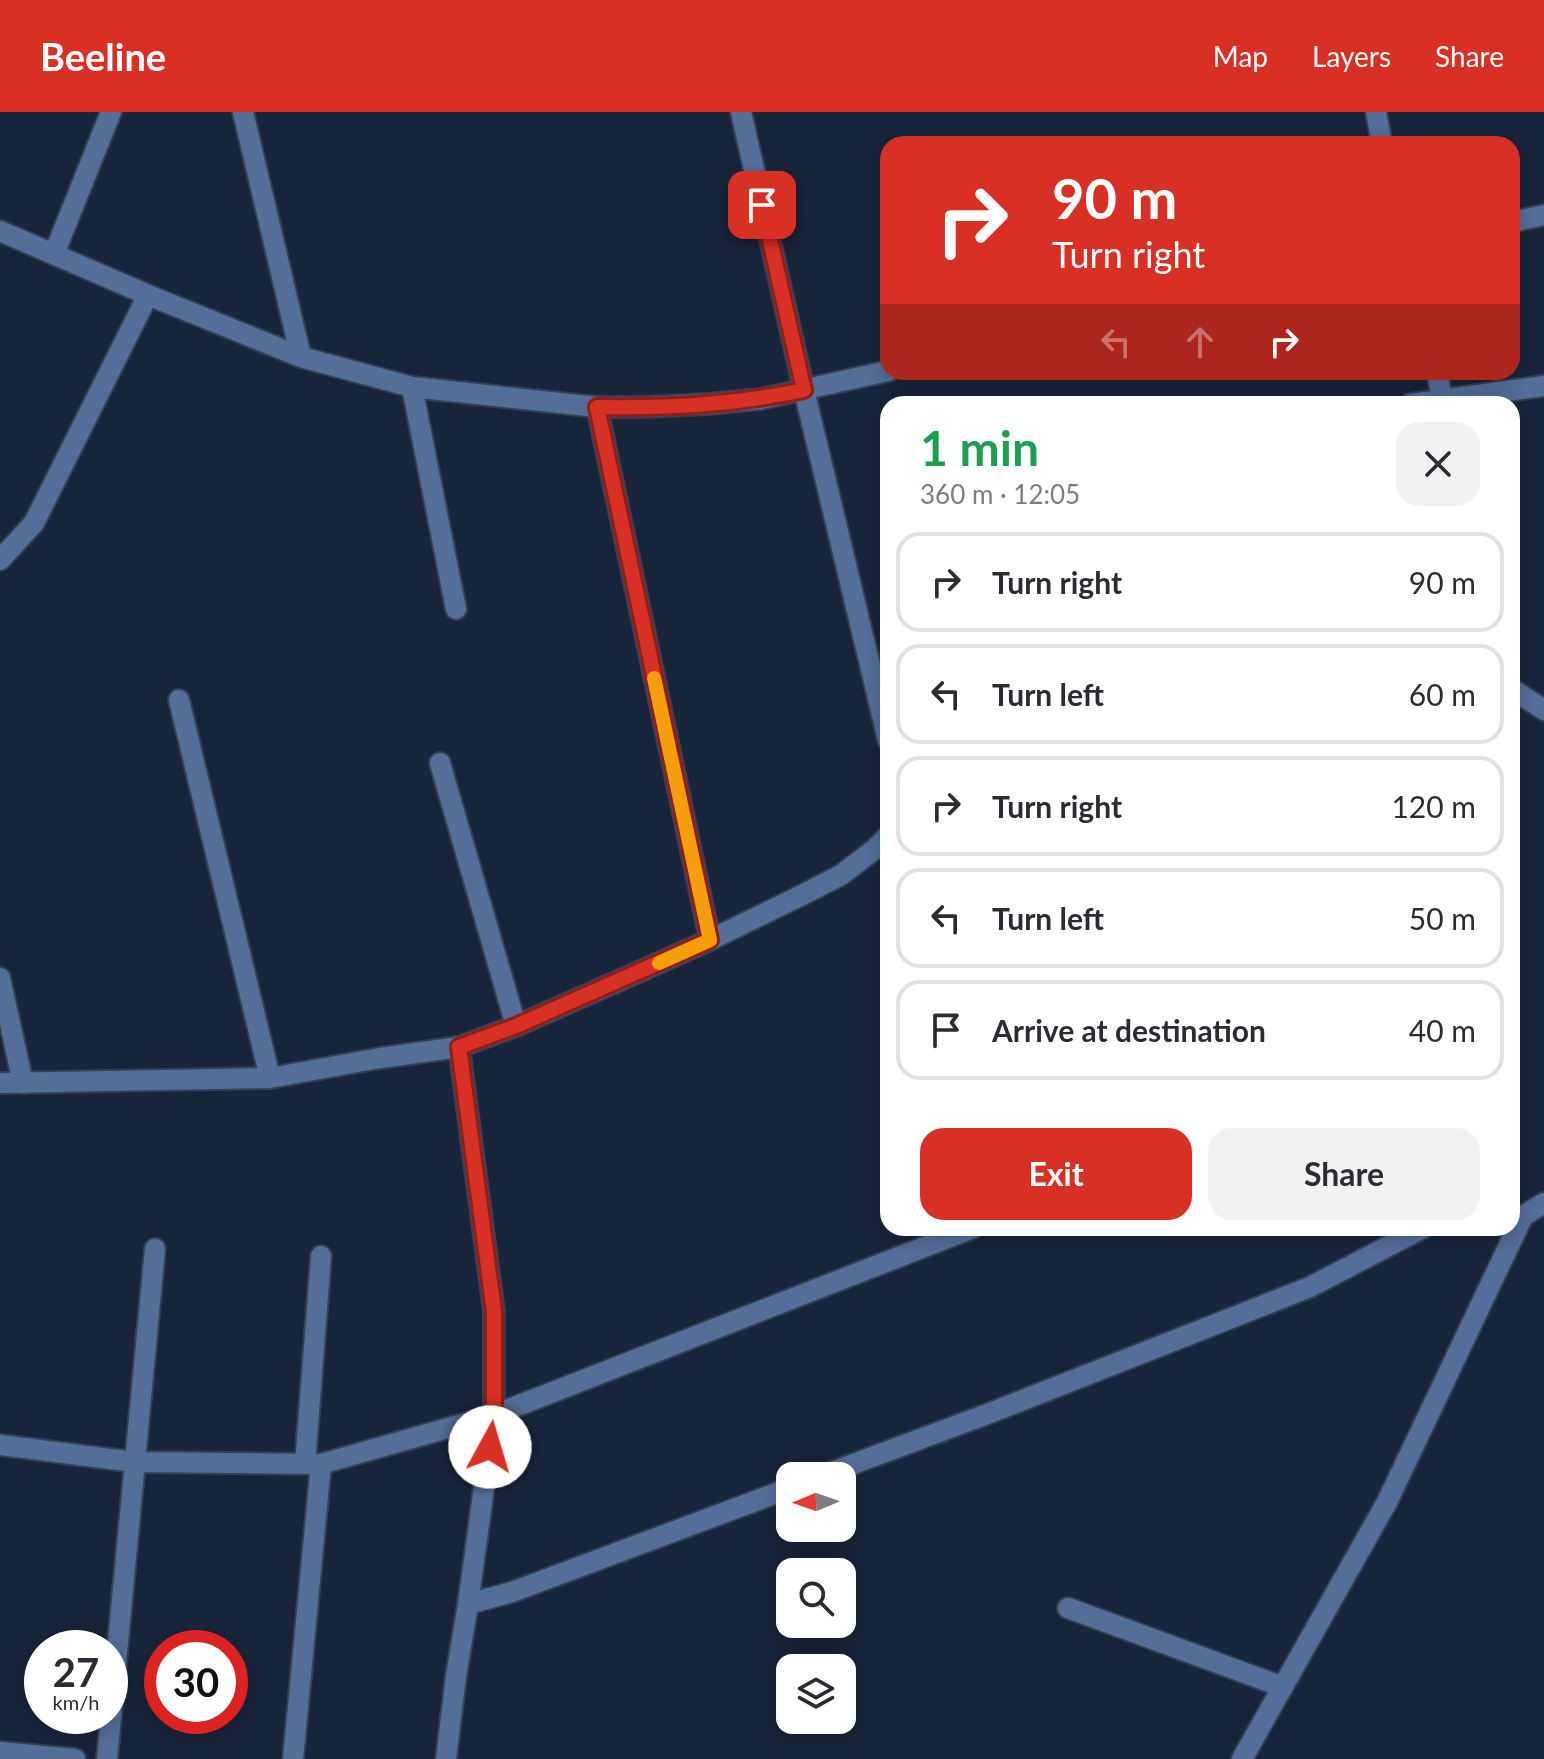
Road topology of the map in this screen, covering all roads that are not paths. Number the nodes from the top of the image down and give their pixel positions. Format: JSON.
{"nodes":[{"id":1,"x":111,"y":112,"type":"edge"},
{"id":2,"x":243,"y":112,"type":"edge"},
{"id":3,"x":741,"y":112,"type":"edge"},
{"id":4,"x":1376,"y":112,"type":"edge"},
{"id":5,"x":1380,"y":136,"type":"edge"},
{"id":6,"x":1544,"y":215,"type":"edge"},
{"id":7,"x":1520,"y":220,"type":"edge"},
{"id":8,"x":0,"y":231,"type":"edge"},
{"id":9,"x":54,"y":254,"type":"junction"},
{"id":10,"x":148,"y":295,"type":"junction"},
{"id":11,"x":301,"y":357,"type":"junction"},
{"id":12,"x":880,"y":373,"type":"edge"},
{"id":13,"x":1544,"y":386,"type":"edge"},
{"id":14,"x":412,"y":387,"type":"junction"},
{"id":15,"x":804,"y":390,"type":"junction"},
{"id":16,"x":1471,"y":396,"type":"edge"},
{"id":17,"x":597,"y":407,"type":"junction"},
{"id":18,"x":0,"y":560,"type":"edge"},
{"id":19,"x":456,"y":609,"type":"dead end"},
{"id":20,"x":1520,"y":694,"type":"edge"},
{"id":21,"x":179,"y":700,"type":"dead end"},
{"id":22,"x":880,"y":707,"type":"edge"},
{"id":23,"x":1544,"y":710,"type":"edge"},
{"id":24,"x":440,"y":763,"type":"dead end"},
{"id":25,"x":880,"y":844,"type":"edge"},
{"id":26,"x":710,"y":940,"type":"junction"},
{"id":27,"x":0,"y":978,"type":"edge"},
{"id":28,"x":516,"y":1026,"type":"junction"},
{"id":29,"x":459,"y":1047,"type":"junction"},
{"id":30,"x":270,"y":1078,"type":"junction"},
{"id":31,"x":0,"y":1083,"type":"edge"},
{"id":32,"x":23,"y":1083,"type":"junction"},
{"id":33,"x":1544,"y":1203,"type":"edge"},
{"id":34,"x":1520,"y":1212,"type":"edge"},
{"id":35,"x":953,"y":1236,"type":"edge"},
{"id":36,"x":1408,"y":1236,"type":"edge"},
{"id":37,"x":1507,"y":1236,"type":"edge"},
{"id":38,"x":155,"y":1249,"type":"dead end"},
{"id":39,"x":321,"y":1256,"type":"dead end"},
{"id":40,"x":494,"y":1415,"type":"junction"},
{"id":41,"x":0,"y":1445,"type":"edge"},
{"id":42,"x":134,"y":1462,"type":"junction"},
{"id":43,"x":856,"y":1463,"type":"edge"},
{"id":44,"x":313,"y":1464,"type":"junction"},
{"id":45,"x":776,"y":1493,"type":"edge"},
{"id":46,"x":468,"y":1604,"type":"junction"},
{"id":47,"x":1068,"y":1608,"type":"dead end"},
{"id":48,"x":1283,"y":1687,"type":"junction"},
{"id":49,"x":0,"y":1752,"type":"edge"},
{"id":50,"x":75,"y":1759,"type":"edge"},
{"id":51,"x":107,"y":1759,"type":"edge"},
{"id":52,"x":293,"y":1759,"type":"edge"},
{"id":53,"x":446,"y":1759,"type":"edge"},
{"id":54,"x":1242,"y":1759,"type":"edge"}],
"edges":[{"from":1,"to":9,"type":"street"},
{"from":2,"to":11,"type":"street"},
{"from":3,"to":15,"type":"street"},
{"from":4,"to":5,"type":"street"},
{"from":6,"to":7,"type":"street"},
{"from":8,"to":9,"type":"street"},
{"from":9,"to":10,"type":"street"},
{"from":10,"to":11,"type":"street"},
{"from":10,"to":18,"type":"street"},
{"from":11,"to":14,"type":"street"},
{"from":12,"to":15,"type":"street"},
{"from":13,"to":16,"type":"street"},
{"from":14,"to":17,"type":"street"},
{"from":14,"to":19,"type":"street"},
{"from":15,"to":17,"type":"street"},
{"from":15,"to":22,"type":"street"},
{"from":17,"to":26,"type":"street"},
{"from":20,"to":23,"type":"street"},
{"from":21,"to":30,"type":"street"},
{"from":24,"to":28,"type":"street"},
{"from":25,"to":26,"type":"street"},
{"from":26,"to":28,"type":"street"},
{"from":27,"to":32,"type":"street"},
{"from":28,"to":29,"type":"street"},
{"from":29,"to":30,"type":"street"},
{"from":29,"to":40,"type":"street"},
{"from":30,"to":32,"type":"street"},
{"from":31,"to":32,"type":"street"},
{"from":33,"to":34,"type":"street"},
{"from":35,"to":40,"type":"street"},
{"from":36,"to":43,"type":"street"},
{"from":37,"to":48,"type":"street"},
{"from":38,"to":42,"type":"street"},
{"from":39,"to":44,"type":"street"},
{"from":40,"to":44,"type":"street"},
{"from":40,"to":46,"type":"street"},
{"from":41,"to":42,"type":"street"},
{"from":42,"to":44,"type":"street"},
{"from":42,"to":51,"type":"street"},
{"from":44,"to":52,"type":"street"},
{"from":45,"to":46,"type":"street"},
{"from":46,"to":53,"type":"street"},
{"from":47,"to":48,"type":"street"},
{"from":48,"to":54,"type":"street"},
{"from":49,"to":50,"type":"street"}]}
